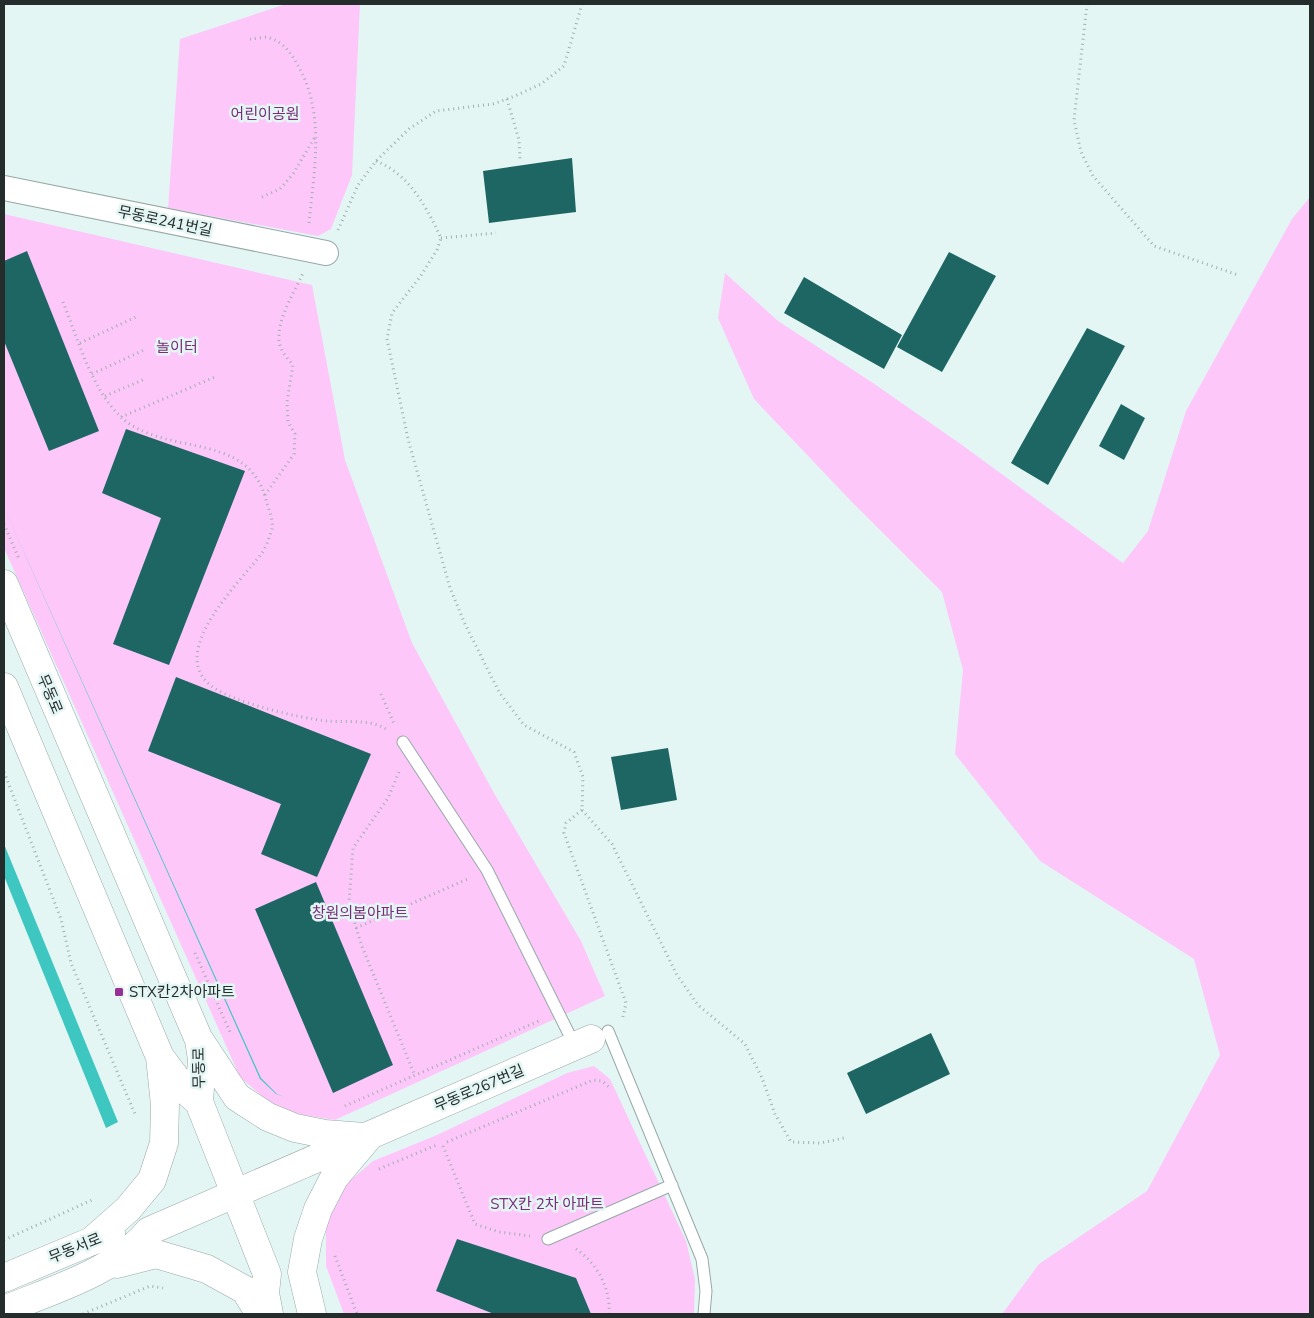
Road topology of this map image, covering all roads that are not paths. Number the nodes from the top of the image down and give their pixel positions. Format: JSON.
{"nodes":[{"id":1,"x":4,"y":188,"type":"edge"},
{"id":2,"x":316,"y":244,"type":"road end"},
{"id":3,"x":4,"y":584,"type":"edge"},
{"id":4,"x":4,"y":687,"type":"edge"},
{"id":5,"x":403,"y":742,"type":"road end"},
{"id":6,"x":591,"y":1039,"type":"junction"},
{"id":7,"x":199,"y":1040,"type":"junction"},
{"id":8,"x":160,"y":1057,"type":"junction"},
{"id":9,"x":199,"y":1102,"type":"junction"},
{"id":10,"x":368,"y":1137,"type":"junction"},
{"id":11,"x":672,"y":1186,"type":"junction"},
{"id":12,"x":234,"y":1193,"type":"junction"},
{"id":13,"x":149,"y":1231,"type":"junction"},
{"id":14,"x":94,"y":1239,"type":"junction"},
{"id":15,"x":548,"y":1239,"type":"road end"},
{"id":16,"x":106,"y":1266,"type":"junction"},
{"id":17,"x":267,"y":1274,"type":"junction"},
{"id":18,"x":4,"y":1278,"type":"edge"},
{"id":19,"x":4,"y":1310,"type":"edge"},
{"id":20,"x":260,"y":1314,"type":"edge"},
{"id":21,"x":270,"y":1314,"type":"edge"},
{"id":22,"x":311,"y":1314,"type":"edge"},
{"id":23,"x":704,"y":1314,"type":"edge"}],
"edges":[{"from":1,"to":2,"type":"street","name":"무동로241번길"},
{"from":3,"to":7,"type":"main road","name":"무동로"},
{"from":4,"to":8,"type":"main road","name":"무동로"},
{"from":5,"to":6,"type":"lane"},
{"from":6,"to":10,"type":"main road","name":"무동로267번길"},
{"from":6,"to":11,"type":"lane"},
{"from":7,"to":9,"type":"main road","name":"무동로"},
{"from":7,"to":10,"type":"main road"},
{"from":8,"to":9,"type":"main road","name":"무동로"},
{"from":8,"to":14,"type":"main road"},
{"from":9,"to":12,"type":"main road"},
{"from":10,"to":12,"type":"main road","name":"무동로267번길"},
{"from":10,"to":22,"type":"main road"},
{"from":11,"to":15,"type":"lane"},
{"from":11,"to":23,"type":"lane"},
{"from":12,"to":13,"type":"main road","name":"무동로267번길"},
{"from":12,"to":17,"type":"main road"},
{"from":13,"to":14,"type":"main road","name":"무동서로"},
{"from":13,"to":16,"type":"main road"},
{"from":14,"to":18,"type":"main road","name":"무동서로"},
{"from":16,"to":19,"type":"main road","name":"무동서로"},
{"from":16,"to":20,"type":"main road"},
{"from":17,"to":21,"type":"main road"},
{"from":17,"to":22,"type":"main road"}]}
